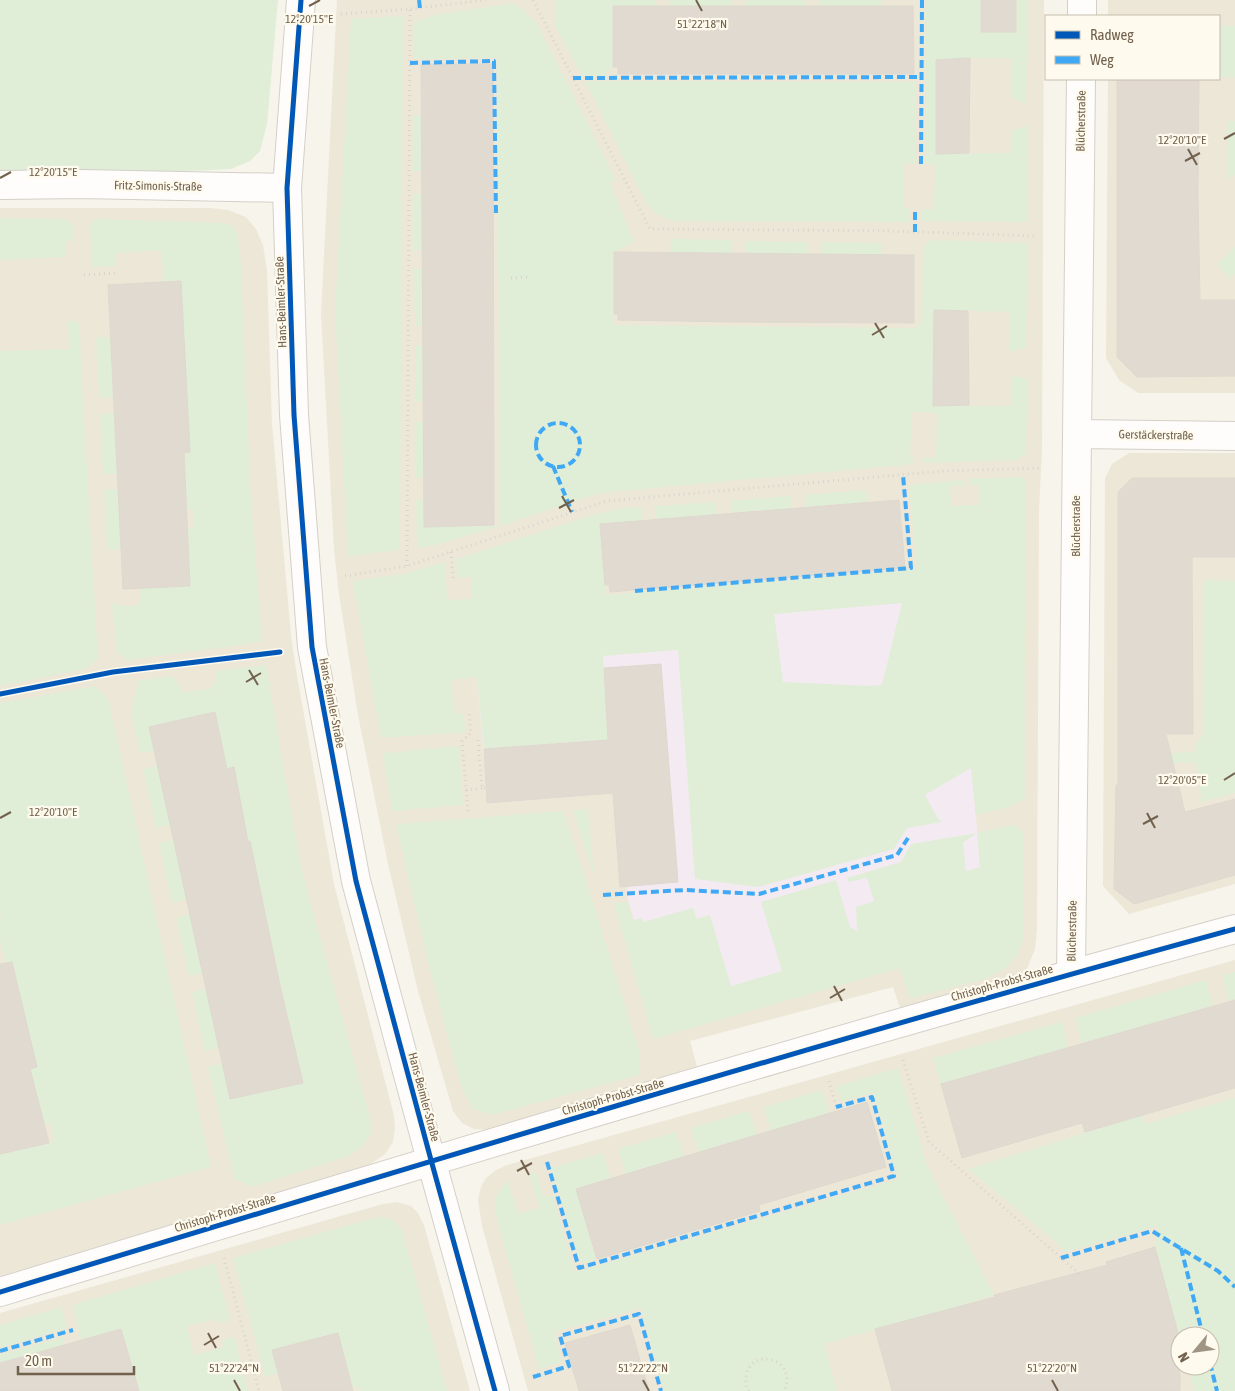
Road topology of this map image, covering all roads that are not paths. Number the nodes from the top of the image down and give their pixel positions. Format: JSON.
{"nodes":[{"id":1,"x":301,"y":0,"type":"edge"},
{"id":2,"x":1082,"y":0,"type":"edge"},
{"id":3,"x":1082,"y":15,"type":"edge"},
{"id":4,"x":1081,"y":80,"type":"edge"},
{"id":5,"x":0,"y":184,"type":"edge"},
{"id":6,"x":287,"y":188,"type":"junction"},
{"id":7,"x":1078,"y":434,"type":"junction"},
{"id":8,"x":1235,"y":436,"type":"edge"},
{"id":9,"x":1235,"y":929,"type":"edge"},
{"id":10,"x":1071,"y":974,"type":"junction"},
{"id":11,"x":431,"y":1160,"type":"junction"},
{"id":12,"x":0,"y":1292,"type":"edge"},
{"id":13,"x":495,"y":1391,"type":"edge"}],
"edges":[{"from":1,"to":6,"type":"street","name":"Hans-Beimler-Straße"},
{"from":2,"to":3,"type":"street"},
{"from":4,"to":7,"type":"street","name":"Blücherstraße"},
{"from":5,"to":6,"type":"street","name":"Fritz-Simonis-Straße"},
{"from":6,"to":11,"type":"street","name":"Hans-Beimler-Straße"},
{"from":7,"to":8,"type":"street","name":"Gerstäckerstraße"},
{"from":7,"to":10,"type":"street","name":"Blücherstraße"},
{"from":9,"to":10,"type":"street","name":"Christoph-Probst-Straße"},
{"from":10,"to":11,"type":"street","name":"Christoph-Probst-Straße"},
{"from":11,"to":12,"type":"street","name":"Christoph-Probst-Straße"},
{"from":11,"to":13,"type":"street","name":"Hans-Beimler-Straße"}]}
